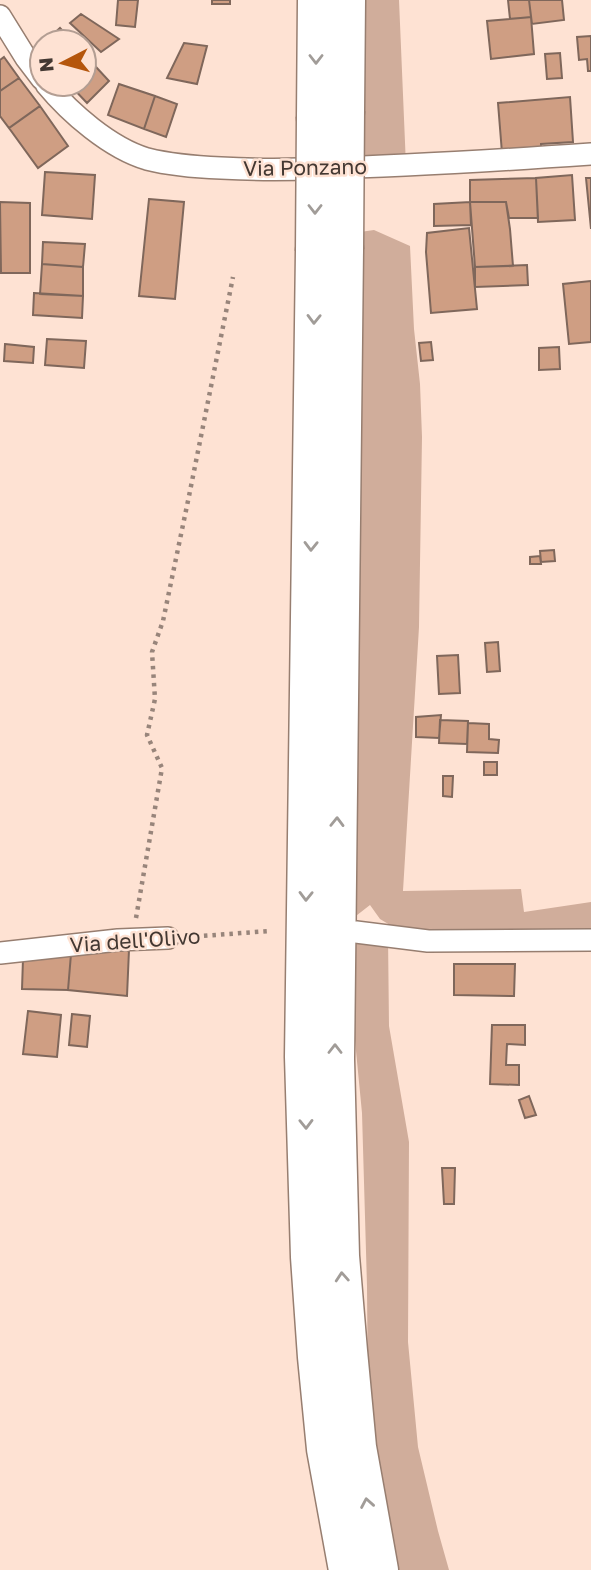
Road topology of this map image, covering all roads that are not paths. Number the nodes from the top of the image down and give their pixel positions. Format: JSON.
{"nodes":[{"id":1,"x":317,"y":0,"type":"edge"},
{"id":2,"x":346,"y":0,"type":"edge"},
{"id":3,"x":0,"y":16,"type":"edge"},
{"id":4,"x":28,"y":61,"type":"edge"},
{"id":5,"x":58,"y":98,"type":"edge"},
{"id":6,"x":330,"y":114,"type":"junction"},
{"id":7,"x":591,"y":154,"type":"edge"},
{"id":8,"x":330,"y":250,"type":"junction"},
{"id":9,"x":356,"y":932,"type":"dead end"},
{"id":10,"x":168,"y":938,"type":"road end"},
{"id":11,"x":591,"y":940,"type":"edge"},
{"id":12,"x":0,"y":953,"type":"edge"},
{"id":13,"x":348,"y":1570,"type":"edge"},
{"id":14,"x":379,"y":1570,"type":"edge"}],
"edges":[{"from":1,"to":6,"type":"highway","one_way":true},
{"from":2,"to":6,"type":"highway"},
{"from":3,"to":4,"type":"street"},
{"from":5,"to":7,"type":"street","name":"Via Ponzano"},
{"from":6,"to":8,"type":"highway","bridge":true},
{"from":8,"to":13,"type":"highway","one_way":true},
{"from":14,"to":8,"type":"highway","one_way":true},
{"from":9,"to":11,"type":"street"},
{"from":10,"to":12,"type":"street","name":"Via dell'Olivo"}]}
